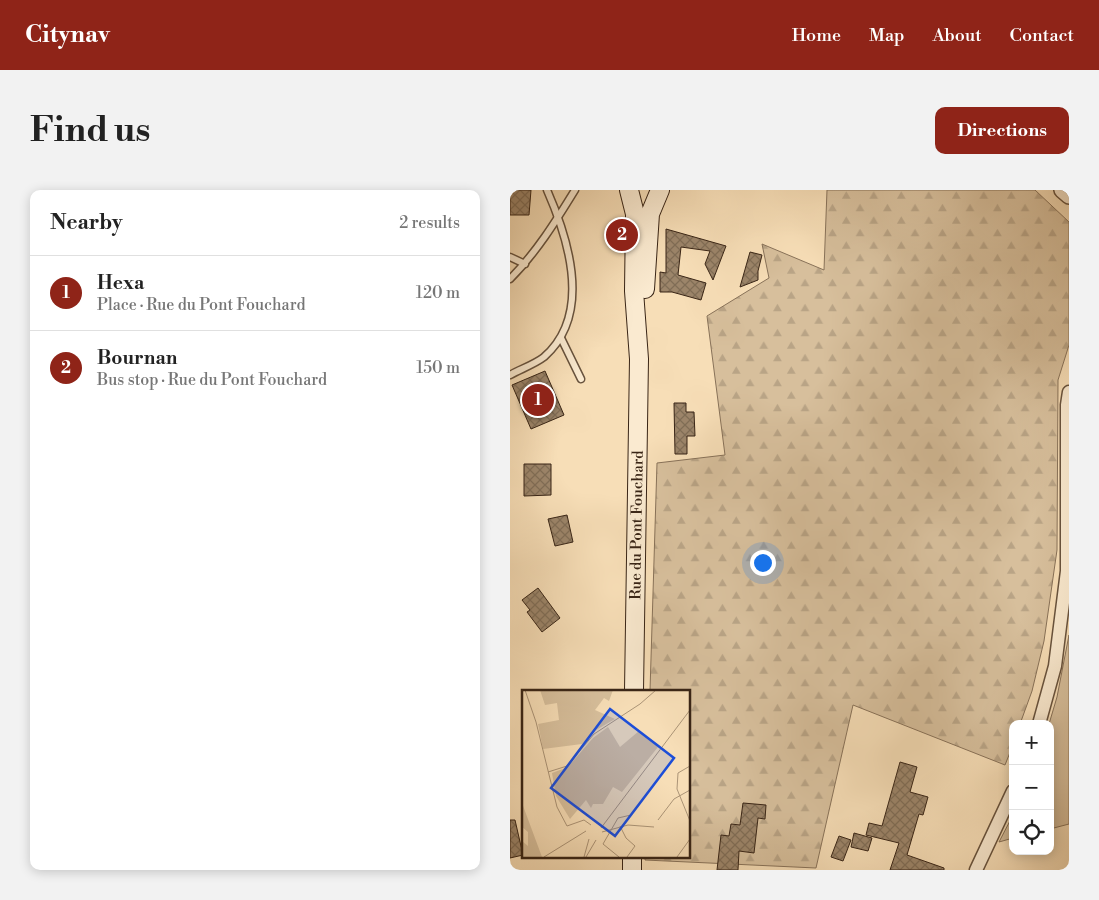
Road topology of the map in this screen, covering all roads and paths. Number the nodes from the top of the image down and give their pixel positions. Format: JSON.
{"nodes":[{"id":1,"x":547,"y":190,"type":"edge"},
{"id":2,"x":575,"y":190,"type":"edge"},
{"id":3,"x":629,"y":190,"type":"edge"},
{"id":4,"x":660,"y":190,"type":"edge"},
{"id":5,"x":1062,"y":190,"type":"edge"},
{"id":6,"x":1069,"y":196,"type":"edge"},
{"id":7,"x":559,"y":216,"type":"junction"},
{"id":8,"x":510,"y":257,"type":"edge"},
{"id":9,"x":525,"y":264,"type":"junction"},
{"id":10,"x":510,"y":279,"type":"edge"},
{"id":11,"x":561,"y":338,"type":"junction"},
{"id":12,"x":639,"y":359,"type":"junction"},
{"id":13,"x":510,"y":374,"type":"edge"},
{"id":14,"x":581,"y":379,"type":"dead end"},
{"id":15,"x":1069,"y":392,"type":"edge"},
{"id":16,"x":634,"y":690,"type":"edge"},
{"id":17,"x":1040,"y":720,"type":"edge"},
{"id":18,"x":1009,"y":800,"type":"edge"},
{"id":19,"x":976,"y":870,"type":"edge"}],
"edges":[{"from":1,"to":7,"type":"lane"},
{"from":2,"to":7,"type":"lane"},
{"from":3,"to":12,"type":"main road","name":"Rue du Pont Fouchard"},
{"from":4,"to":12,"type":"main road","name":"Rue du Pont Fouchard"},
{"from":5,"to":6,"type":"street"},
{"from":7,"to":9,"type":"lane"},
{"from":7,"to":11,"type":"lane"},
{"from":8,"to":9,"type":"lane"},
{"from":9,"to":10,"type":"lane"},
{"from":11,"to":13,"type":"lane"},
{"from":11,"to":14,"type":"lane"},
{"from":12,"to":16,"type":"main road","name":"Rue du Pont Fouchard"},
{"from":15,"to":17,"type":"street"},
{"from":18,"to":19,"type":"street"}]}
